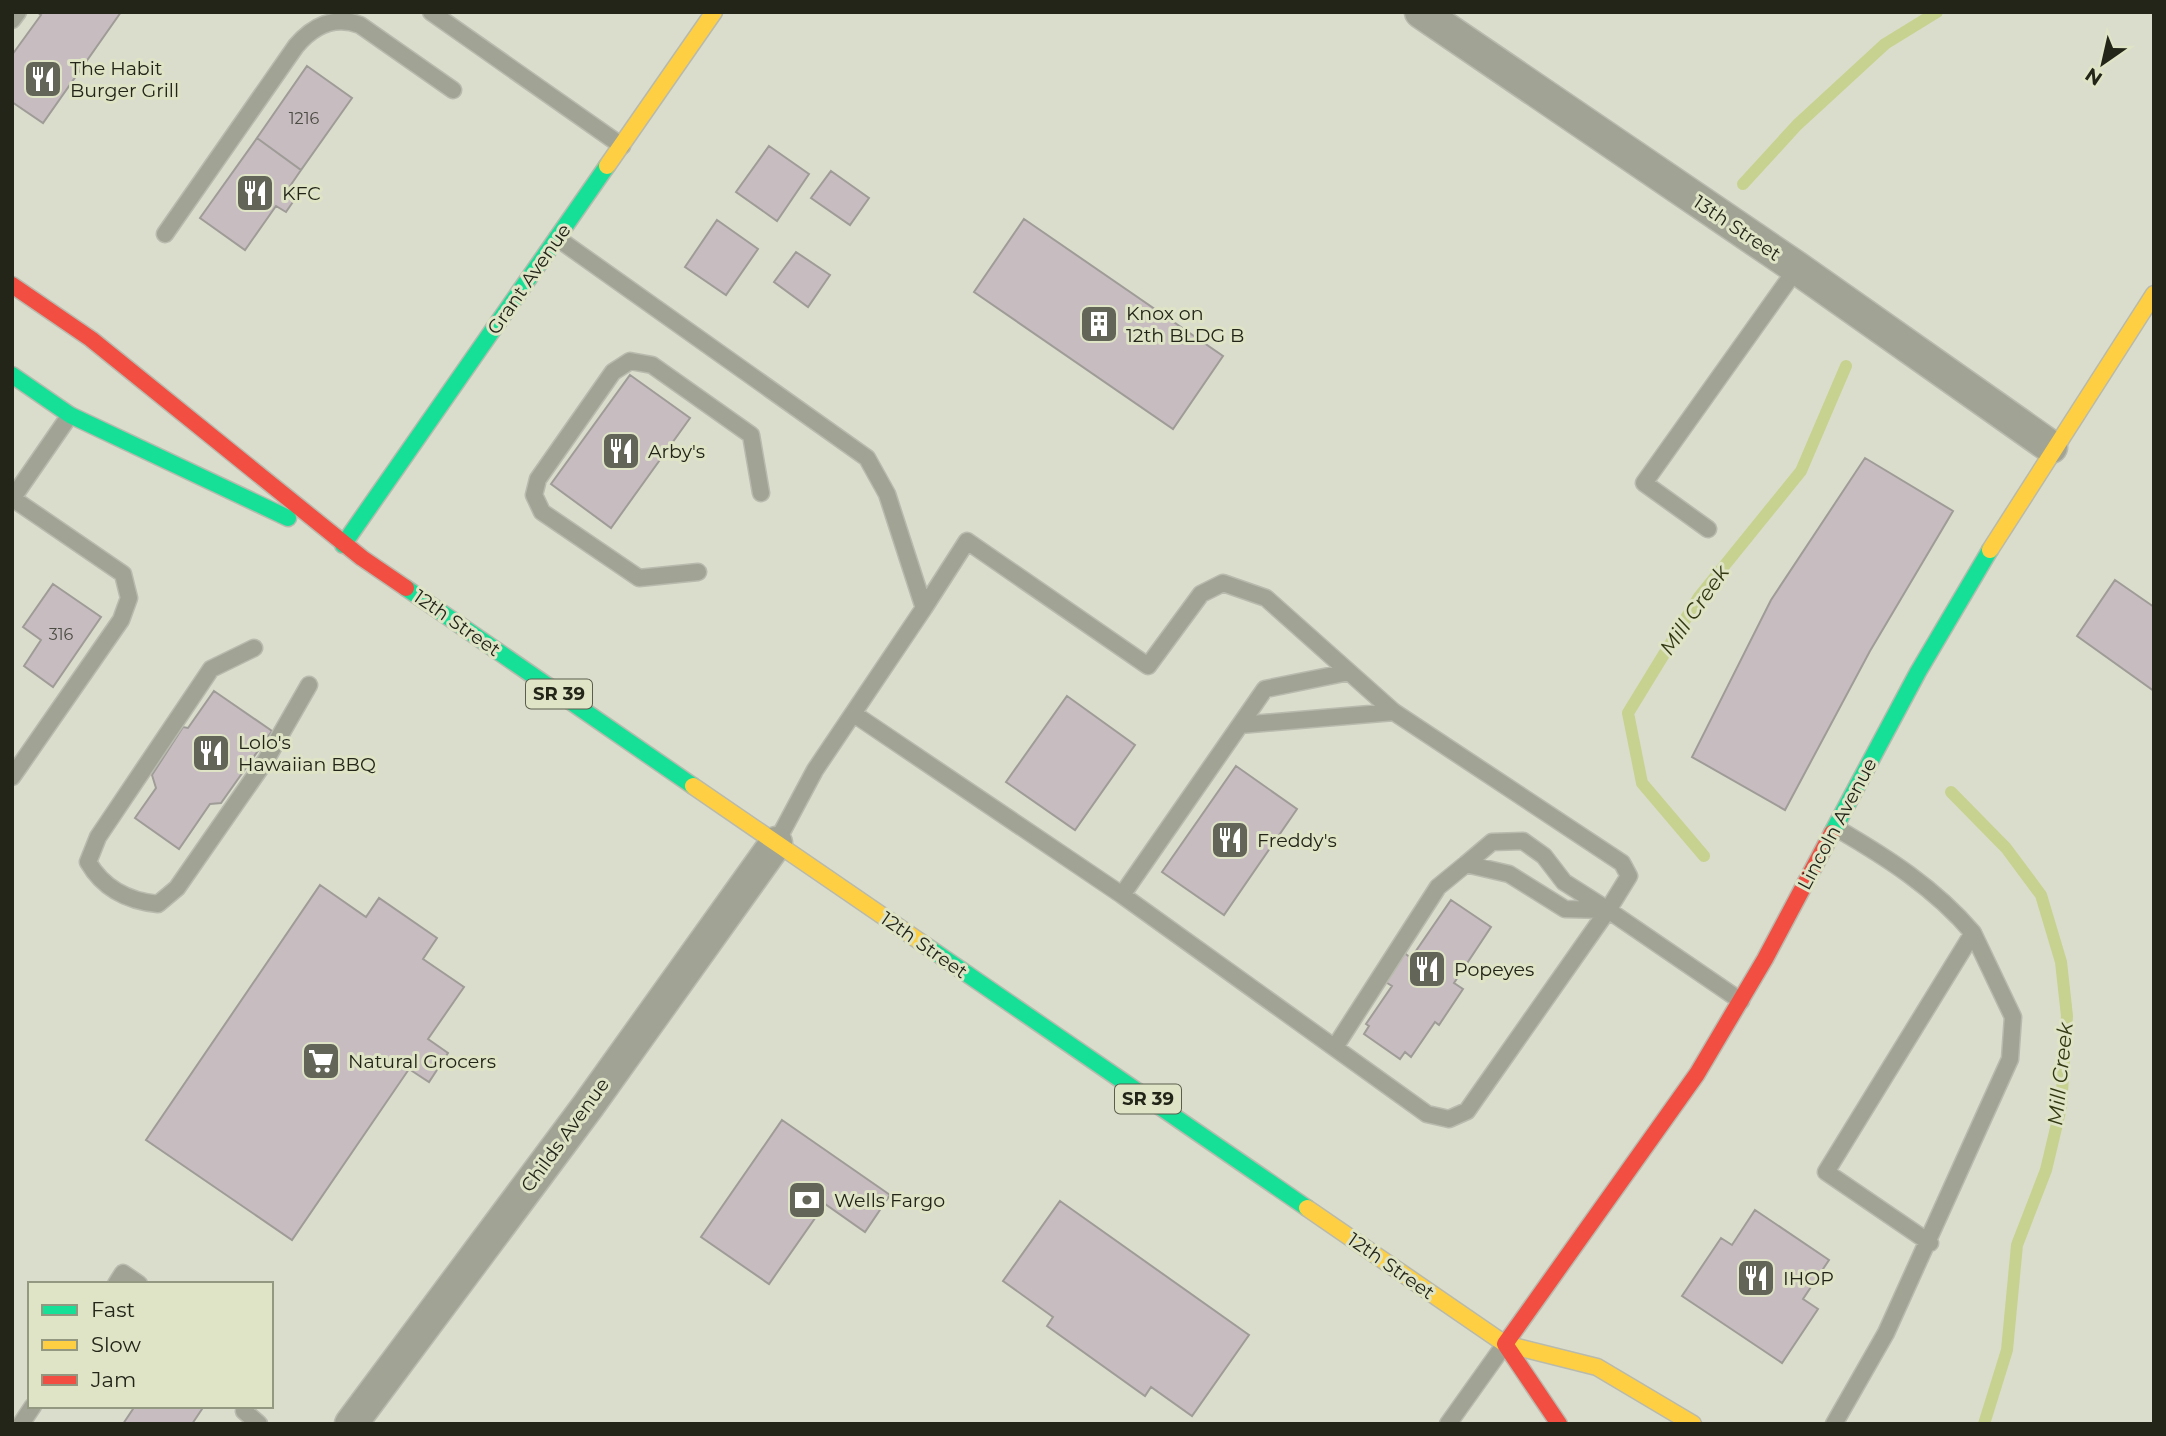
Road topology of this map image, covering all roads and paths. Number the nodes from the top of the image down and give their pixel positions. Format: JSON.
{"nodes":[{"id":1,"x":18,"y":12,"type":"edge"},
{"id":2,"x":431,"y":12,"type":"edge"},
{"id":3,"x":714,"y":12,"type":"edge"},
{"id":4,"x":1421,"y":12,"type":"edge"},
{"id":5,"x":12,"y":20,"type":"edge"},
{"id":6,"x":453,"y":90,"type":"dead end"},
{"id":7,"x":622,"y":146,"type":"junction"},
{"id":8,"x":165,"y":233,"type":"dead end"},
{"id":9,"x":558,"y":238,"type":"junction"},
{"id":10,"x":1797,"y":268,"type":"junction"},
{"id":11,"x":12,"y":285,"type":"edge"},
{"id":12,"x":2154,"y":295,"type":"edge"},
{"id":13,"x":12,"y":376,"type":"edge"},
{"id":14,"x":70,"y":415,"type":"junction"},
{"id":15,"x":2051,"y":447,"type":"junction"},
{"id":16,"x":761,"y":493,"type":"dead end"},
{"id":17,"x":12,"y":499,"type":"edge"},
{"id":18,"x":1708,"y":529,"type":"dead end"},
{"id":19,"x":343,"y":545,"type":"junction"},
{"id":20,"x":698,"y":572,"type":"dead end"},
{"id":21,"x":924,"y":608,"type":"junction"},
{"id":22,"x":254,"y":648,"type":"dead end"},
{"id":23,"x":1349,"y":672,"type":"junction"},
{"id":24,"x":309,"y":685,"type":"dead end"},
{"id":25,"x":1394,"y":712,"type":"junction"},
{"id":26,"x":854,"y":714,"type":"junction"},
{"id":27,"x":1240,"y":725,"type":"junction"},
{"id":28,"x":12,"y":777,"type":"edge"},
{"id":29,"x":1836,"y":828,"type":"junction"},
{"id":30,"x":776,"y":843,"type":"junction"},
{"id":31,"x":1466,"y":864,"type":"junction"},
{"id":32,"x":1122,"y":895,"type":"junction"},
{"id":33,"x":1608,"y":910,"type":"junction"},
{"id":34,"x":1973,"y":933,"type":"junction"},
{"id":35,"x":1741,"y":1001,"type":"junction"},
{"id":36,"x":1335,"y":1047,"type":"junction"},
{"id":37,"x":1930,"y":1243,"type":"junction"},
{"id":38,"x":117,"y":1282,"type":"edge"},
{"id":39,"x":136,"y":1282,"type":"edge"},
{"id":40,"x":1505,"y":1345,"type":"junction"},
{"id":41,"x":32,"y":1408,"type":"edge"},
{"id":42,"x":242,"y":1414,"type":"edge"},
{"id":43,"x":21,"y":1424,"type":"edge"},
{"id":44,"x":259,"y":1424,"type":"edge"},
{"id":45,"x":351,"y":1424,"type":"edge"},
{"id":46,"x":1448,"y":1424,"type":"edge"},
{"id":47,"x":1559,"y":1424,"type":"edge"},
{"id":48,"x":1693,"y":1424,"type":"edge"},
{"id":49,"x":1834,"y":1424,"type":"edge"}],
"edges":[{"from":1,"to":5,"type":"lane"},
{"from":2,"to":7,"type":"lane"},
{"from":3,"to":7,"type":"main road","name":"Grant Avenue"},
{"from":4,"to":10,"type":"street","name":"13th Street"},
{"from":6,"to":8,"type":"lane"},
{"from":7,"to":9,"type":"main road","name":"Grant Avenue"},
{"from":9,"to":19,"type":"main road","name":"Grant Avenue"},
{"from":9,"to":21,"type":"lane"},
{"from":10,"to":15,"type":"street","name":"13th Street"},
{"from":10,"to":18,"type":"lane"},
{"from":11,"to":19,"type":"main road","name":"12th Street","number":"SR 39"},
{"from":12,"to":15,"type":"main road","name":"Lincoln Avenue"},
{"from":13,"to":14,"type":"main road","name":"12th Street","number":"SR 39"},
{"from":14,"to":17,"type":"lane"},
{"from":14,"to":19,"type":"main road","name":"12th Street","number":"SR 39"},
{"from":15,"to":29,"type":"main road","name":"Lincoln Avenue"},
{"from":16,"to":20,"type":"lane"},
{"from":17,"to":28,"type":"lane"},
{"from":19,"to":30,"type":"main road","name":"12th Street","number":"SR 39"},
{"from":21,"to":23,"type":"lane"},
{"from":21,"to":26,"type":"lane"},
{"from":22,"to":24,"type":"lane"},
{"from":23,"to":25,"type":"lane"},
{"from":23,"to":27,"type":"lane"},
{"from":25,"to":27,"type":"lane"},
{"from":25,"to":33,"type":"lane"},
{"from":26,"to":30,"type":"lane"},
{"from":26,"to":32,"type":"lane"},
{"from":27,"to":32,"type":"lane"},
{"from":29,"to":34,"type":"lane"},
{"from":29,"to":35,"type":"main road","name":"Lincoln Avenue"},
{"from":30,"to":40,"type":"main road","name":"12th Street","number":"SR 39"},
{"from":30,"to":45,"type":"street","name":"Childs Avenue"},
{"from":31,"to":33,"type":"lane"},
{"from":31,"to":33,"type":"lane"},
{"from":31,"to":36,"type":"lane"},
{"from":32,"to":36,"type":"lane"},
{"from":33,"to":35,"type":"lane"},
{"from":33,"to":36,"type":"lane"},
{"from":34,"to":37,"type":"lane"},
{"from":34,"to":37,"type":"lane"},
{"from":35,"to":40,"type":"main road","name":"Lincoln Avenue"},
{"from":37,"to":49,"type":"lane"},
{"from":38,"to":39,"type":"lane"},
{"from":40,"to":46,"type":"lane"},
{"from":40,"to":47,"type":"main road","name":"12th Street","number":"SR 39"},
{"from":40,"to":48,"type":"main road","name":"12th Street","number":"SR 39"},
{"from":41,"to":43,"type":"lane"},
{"from":42,"to":44,"type":"lane"}]}
